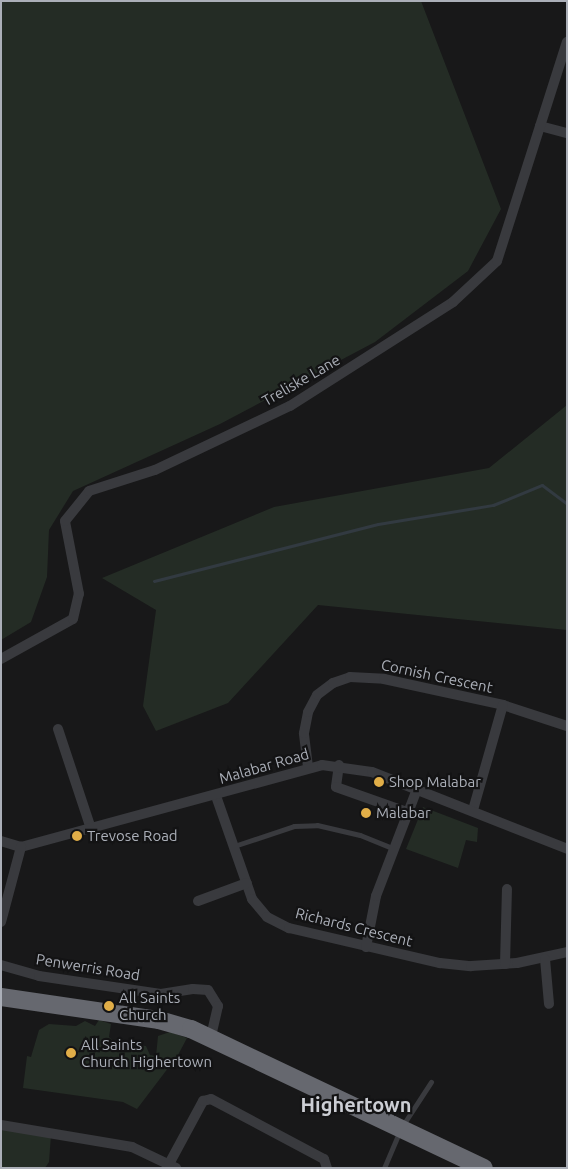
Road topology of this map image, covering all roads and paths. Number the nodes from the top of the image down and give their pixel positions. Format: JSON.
{"nodes":[{"id":1,"x":567,"y":42,"type":"edge"},
{"id":2,"x":540,"y":126,"type":"junction"},
{"id":3,"x":567,"y":133,"type":"edge"},
{"id":4,"x":1,"y":659,"type":"edge"},
{"id":5,"x":503,"y":705,"type":"junction"},
{"id":6,"x":567,"y":726,"type":"edge"},
{"id":7,"x":58,"y":729,"type":"dead end"},
{"id":8,"x":339,"y":765,"type":"junction"},
{"id":9,"x":308,"y":767,"type":"junction"},
{"id":10,"x":416,"y":789,"type":"junction"},
{"id":11,"x":216,"y":796,"type":"junction"},
{"id":12,"x":472,"y":810,"type":"junction"},
{"id":13,"x":407,"y":812,"type":"junction"},
{"id":14,"x":90,"y":829,"type":"junction"},
{"id":15,"x":1,"y":841,"type":"edge"},
{"id":16,"x":234,"y":846,"type":"junction"},
{"id":17,"x":22,"y":847,"type":"junction"},
{"id":18,"x":392,"y":848,"type":"junction"},
{"id":19,"x":567,"y":849,"type":"edge"},
{"id":20,"x":247,"y":883,"type":"junction"},
{"id":21,"x":507,"y":888,"type":"dead end"},
{"id":22,"x":198,"y":901,"type":"dead end"},
{"id":23,"x":1,"y":922,"type":"edge"},
{"id":24,"x":366,"y":947,"type":"junction"},
{"id":25,"x":567,"y":952,"type":"edge"},
{"id":26,"x":545,"y":958,"type":"junction"},
{"id":27,"x":505,"y":964,"type":"junction"},
{"id":28,"x":1,"y":965,"type":"edge"},
{"id":29,"x":1,"y":997,"type":"edge"},
{"id":30,"x":549,"y":1004,"type":"dead end"},
{"id":31,"x":211,"y":1037,"type":"junction"},
{"id":32,"x":431,"y":1082,"type":"dead end"},
{"id":33,"x":1,"y":1126,"type":"edge"},
{"id":34,"x":402,"y":1128,"type":"junction"},
{"id":35,"x":172,"y":1166,"type":"edge"},
{"id":36,"x":327,"y":1168,"type":"edge"},
{"id":37,"x":384,"y":1168,"type":"edge"},
{"id":38,"x":484,"y":1168,"type":"edge"}],
"edges":[{"from":1,"to":2,"type":"street","name":"Treliske Lane"},
{"from":2,"to":3,"type":"street"},
{"from":2,"to":4,"type":"street","name":"Treliske Lane"},
{"from":5,"to":6,"type":"street","name":"Cornish Crescent"},
{"from":5,"to":9,"type":"street","name":"Cornish Crescent"},
{"from":5,"to":12,"type":"street"},
{"from":7,"to":14,"type":"street"},
{"from":8,"to":9,"type":"street","name":"Malabar Road"},
{"from":8,"to":10,"type":"street","name":"Malabar Road"},
{"from":8,"to":13,"type":"street"},
{"from":9,"to":11,"type":"street","name":"Malabar Road"},
{"from":10,"to":12,"type":"street","name":"Malabar Road"},
{"from":10,"to":13,"type":"street"},
{"from":11,"to":14,"type":"street","name":"Malabar Road"},
{"from":11,"to":16,"type":"street","name":"Richards Crescent"},
{"from":12,"to":19,"type":"street","name":"Malabar Road"},
{"from":13,"to":18,"type":"street"},
{"from":14,"to":17,"type":"street","name":"Malabar Road"},
{"from":15,"to":17,"type":"street"},
{"from":16,"to":18,"type":"lane"},
{"from":16,"to":20,"type":"street","name":"Richards Crescent"},
{"from":17,"to":23,"type":"street"},
{"from":18,"to":24,"type":"street"},
{"from":20,"to":22,"type":"street"},
{"from":20,"to":24,"type":"street","name":"Richards Crescent"},
{"from":21,"to":27,"type":"street"},
{"from":24,"to":27,"type":"street","name":"Richards Crescent"},
{"from":25,"to":26,"type":"street","name":"Richards Crescent"},
{"from":26,"to":27,"type":"street","name":"Richards Crescent"},
{"from":26,"to":30,"type":"street"},
{"from":28,"to":31,"type":"street","name":"Penwerris Road"},
{"from":29,"to":31,"type":"highway"},
{"from":31,"to":34,"type":"highway"},
{"from":32,"to":34,"type":"lane"},
{"from":33,"to":35,"type":"street"},
{"from":34,"to":37,"type":"lane"},
{"from":34,"to":38,"type":"highway"},
{"from":35,"to":36,"type":"street"}]}
